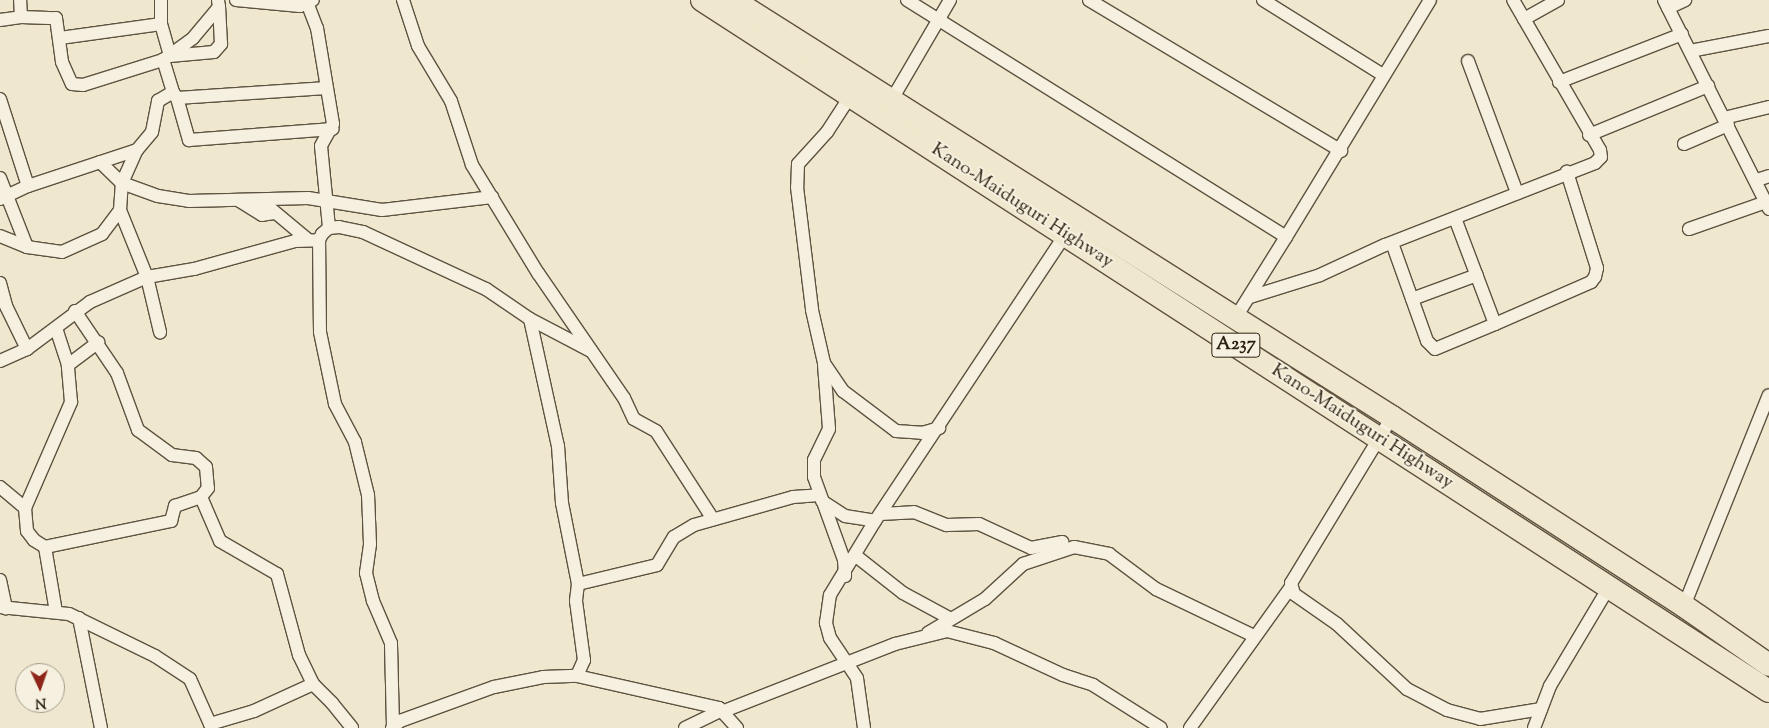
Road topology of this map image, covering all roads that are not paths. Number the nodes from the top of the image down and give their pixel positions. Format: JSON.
{"nodes":[{"id":1,"x":20,"y":0,"type":"edge"},
{"id":2,"x":161,"y":0,"type":"edge"},
{"id":3,"x":236,"y":0,"type":"edge"},
{"id":4,"x":403,"y":0,"type":"edge"},
{"id":5,"x":702,"y":0,"type":"edge"},
{"id":6,"x":733,"y":0,"type":"edge"},
{"id":7,"x":907,"y":0,"type":"edge"},
{"id":8,"x":950,"y":0,"type":"edge"},
{"id":9,"x":1089,"y":0,"type":"edge"},
{"id":10,"x":1263,"y":0,"type":"edge"},
{"id":11,"x":1430,"y":0,"type":"edge"},
{"id":12,"x":1514,"y":0,"type":"edge"},
{"id":13,"x":1558,"y":0,"type":"edge"},
{"id":14,"x":1685,"y":0,"type":"edge"},
{"id":15,"x":219,"y":3,"type":"edge"},
{"id":16,"x":311,"y":3,"type":"edge"},
{"id":17,"x":1666,"y":4,"type":"edge"},
{"id":18,"x":21,"y":17,"type":"junction"},
{"id":19,"x":939,"y":19,"type":"junction"},
{"id":20,"x":1524,"y":19,"type":"junction"},
{"id":21,"x":0,"y":20,"type":"edge"},
{"id":22,"x":161,"y":24,"type":"junction"},
{"id":23,"x":1682,"y":34,"type":"junction"},
{"id":24,"x":1769,"y":36,"type":"edge"},
{"id":25,"x":60,"y":38,"type":"junction"},
{"id":26,"x":1690,"y":51,"type":"junction"},
{"id":27,"x":166,"y":58,"type":"junction"},
{"id":28,"x":1468,"y":61,"type":"dead end"},
{"id":29,"x":1383,"y":76,"type":"junction"},
{"id":30,"x":1559,"y":82,"type":"junction"},
{"id":31,"x":1708,"y":86,"type":"junction"},
{"id":32,"x":327,"y":88,"type":"junction"},
{"id":33,"x":175,"y":95,"type":"junction"},
{"id":34,"x":851,"y":95,"type":"junction"},
{"id":35,"x":0,"y":99,"type":"edge"},
{"id":36,"x":891,"y":101,"type":"junction"},
{"id":37,"x":1769,"y":107,"type":"edge"},
{"id":38,"x":1726,"y":121,"type":"junction"},
{"id":39,"x":333,"y":129,"type":"junction"},
{"id":40,"x":1589,"y":135,"type":"junction"},
{"id":41,"x":1684,"y":144,"type":"dead end"},
{"id":42,"x":137,"y":150,"type":"junction"},
{"id":43,"x":1341,"y":152,"type":"junction"},
{"id":44,"x":100,"y":162,"type":"junction"},
{"id":45,"x":1566,"y":172,"type":"junction"},
{"id":46,"x":0,"y":178,"type":"edge"},
{"id":47,"x":1763,"y":178,"type":"edge"},
{"id":48,"x":122,"y":183,"type":"junction"},
{"id":49,"x":28,"y":186,"type":"junction"},
{"id":50,"x":1517,"y":193,"type":"junction"},
{"id":51,"x":4,"y":197,"type":"edge"},
{"id":52,"x":492,"y":197,"type":"junction"},
{"id":53,"x":240,"y":201,"type":"junction"},
{"id":54,"x":327,"y":202,"type":"junction"},
{"id":55,"x":1768,"y":206,"type":"edge"},
{"id":56,"x":120,"y":210,"type":"junction"},
{"id":57,"x":1455,"y":218,"type":"junction"},
{"id":58,"x":329,"y":228,"type":"junction"},
{"id":59,"x":1689,"y":229,"type":"dead end"},
{"id":60,"x":1066,"y":234,"type":"junction"},
{"id":61,"x":0,"y":236,"type":"edge"},
{"id":62,"x":1286,"y":237,"type":"junction"},
{"id":63,"x":313,"y":239,"type":"junction"},
{"id":64,"x":1392,"y":243,"type":"junction"},
{"id":65,"x":27,"y":247,"type":"junction"},
{"id":66,"x":1477,"y":275,"type":"junction"},
{"id":67,"x":147,"y":277,"type":"junction"},
{"id":68,"x":0,"y":283,"type":"edge"},
{"id":69,"x":1250,"y":297,"type":"junction"},
{"id":70,"x":1412,"y":299,"type":"junction"},
{"id":71,"x":3,"y":309,"type":"edge"},
{"id":72,"x":75,"y":311,"type":"junction"},
{"id":73,"x":1236,"y":318,"type":"junction"},
{"id":74,"x":530,"y":319,"type":"junction"},
{"id":75,"x":1495,"y":324,"type":"junction"},
{"id":76,"x":56,"y":329,"type":"junction"},
{"id":77,"x":160,"y":332,"type":"dead end"},
{"id":78,"x":98,"y":342,"type":"junction"},
{"id":79,"x":27,"y":349,"type":"junction"},
{"id":80,"x":591,"y":351,"type":"junction"},
{"id":81,"x":0,"y":361,"type":"edge"},
{"id":82,"x":824,"y":363,"type":"junction"},
{"id":83,"x":68,"y":365,"type":"junction"},
{"id":84,"x":1769,"y":396,"type":"edge"},
{"id":85,"x":1392,"y":417,"type":"junction"},
{"id":86,"x":939,"y":428,"type":"junction"},
{"id":87,"x":1378,"y":438,"type":"junction"},
{"id":88,"x":0,"y":488,"type":"edge"},
{"id":89,"x":201,"y":497,"type":"junction"},
{"id":90,"x":821,"y":498,"type":"junction"},
{"id":91,"x":24,"y":508,"type":"junction"},
{"id":92,"x":878,"y":517,"type":"junction"},
{"id":93,"x":713,"y":519,"type":"junction"},
{"id":94,"x":46,"y":547,"type":"junction"},
{"id":95,"x":1082,"y":548,"type":"junction"},
{"id":96,"x":856,"y":556,"type":"junction"},
{"id":97,"x":845,"y":576,"type":"junction"},
{"id":98,"x":0,"y":580,"type":"edge"},
{"id":99,"x":578,"y":584,"type":"junction"},
{"id":100,"x":1291,"y":587,"type":"junction"},
{"id":101,"x":1609,"y":587,"type":"junction"},
{"id":102,"x":1684,"y":606,"type":"junction"},
{"id":103,"x":3,"y":607,"type":"edge"},
{"id":104,"x":56,"y":612,"type":"junction"},
{"id":105,"x":79,"y":618,"type":"junction"},
{"id":106,"x":949,"y":618,"type":"junction"},
{"id":107,"x":1254,"y":636,"type":"junction"},
{"id":108,"x":923,"y":637,"type":"junction"},
{"id":109,"x":846,"y":664,"type":"junction"},
{"id":110,"x":1769,"y":666,"type":"edge"},
{"id":111,"x":577,"y":676,"type":"junction"},
{"id":112,"x":313,"y":684,"type":"junction"},
{"id":113,"x":1769,"y":691,"type":"edge"},
{"id":114,"x":1541,"y":708,"type":"junction"},
{"id":115,"x":723,"y":710,"type":"junction"},
{"id":116,"x":735,"y":726,"type":"edge"},
{"id":117,"x":392,"y":727,"type":"edge"},
{"id":118,"x":101,"y":728,"type":"edge"},
{"id":119,"x":352,"y":728,"type":"edge"},
{"id":120,"x":685,"y":728,"type":"edge"},
{"id":121,"x":864,"y":728,"type":"edge"},
{"id":122,"x":1161,"y":728,"type":"edge"},
{"id":123,"x":1190,"y":728,"type":"edge"},
{"id":124,"x":1534,"y":728,"type":"edge"}],
"edges":[{"from":1,"to":18,"type":"street"},
{"from":2,"to":22,"type":"street"},
{"from":3,"to":16,"type":"street"},
{"from":4,"to":52,"type":"street"},
{"from":5,"to":34,"type":"highway","name":"Kano-Maiduguri Highway","number":"A237"},
{"from":6,"to":36,"type":"highway","name":"Kano-Maiduguri Highway","number":"A237"},
{"from":7,"to":19,"type":"street"},
{"from":8,"to":19,"type":"street"},
{"from":9,"to":43,"type":"street"},
{"from":10,"to":29,"type":"street"},
{"from":11,"to":29,"type":"street"},
{"from":12,"to":20,"type":"street"},
{"from":13,"to":20,"type":"street"},
{"from":14,"to":17,"type":"street"},
{"from":15,"to":27,"type":"street"},
{"from":15,"to":27,"type":"street"},
{"from":16,"to":32,"type":"street"},
{"from":17,"to":23,"type":"street"},
{"from":18,"to":21,"type":"street"},
{"from":18,"to":25,"type":"street"},
{"from":19,"to":36,"type":"street"},
{"from":19,"to":62,"type":"street"},
{"from":20,"to":30,"type":"street"},
{"from":22,"to":25,"type":"street"},
{"from":22,"to":27,"type":"street"},
{"from":23,"to":26,"type":"street"},
{"from":23,"to":30,"type":"street"},
{"from":24,"to":26,"type":"street"},
{"from":25,"to":27,"type":"street"},
{"from":26,"to":31,"type":"street"},
{"from":27,"to":33,"type":"street"},
{"from":28,"to":50,"type":"street"},
{"from":29,"to":43,"type":"street"},
{"from":30,"to":40,"type":"street"},
{"from":31,"to":38,"type":"street"},
{"from":31,"to":40,"type":"street"},
{"from":32,"to":33,"type":"street"},
{"from":32,"to":39,"type":"street"},
{"from":33,"to":39,"type":"street"},
{"from":33,"to":42,"type":"street"},
{"from":34,"to":60,"type":"highway","name":"Kano-Maiduguri Highway","number":"A237"},
{"from":34,"to":82,"type":"street"},
{"from":35,"to":49,"type":"street"},
{"from":36,"to":73,"type":"highway","name":"Kano-Maiduguri Highway","number":"A237"},
{"from":37,"to":38,"type":"street"},
{"from":38,"to":41,"type":"street"},
{"from":38,"to":47,"type":"street"},
{"from":39,"to":54,"type":"street"},
{"from":40,"to":45,"type":"street"},
{"from":42,"to":44,"type":"street"},
{"from":42,"to":48,"type":"street"},
{"from":43,"to":62,"type":"street"},
{"from":44,"to":48,"type":"street"},
{"from":44,"to":49,"type":"street"},
{"from":45,"to":50,"type":"street"},
{"from":45,"to":75,"type":"street"},
{"from":46,"to":51,"type":"street"},
{"from":47,"to":55,"type":"street"},
{"from":48,"to":53,"type":"street"},
{"from":48,"to":56,"type":"street"},
{"from":49,"to":51,"type":"street"},
{"from":50,"to":57,"type":"street"},
{"from":51,"to":65,"type":"street"},
{"from":52,"to":54,"type":"street"},
{"from":52,"to":80,"type":"street"},
{"from":53,"to":54,"type":"street"},
{"from":53,"to":63,"type":"street"},
{"from":54,"to":58,"type":"street"},
{"from":55,"to":59,"type":"street"},
{"from":56,"to":65,"type":"street"},
{"from":56,"to":67,"type":"street"},
{"from":57,"to":64,"type":"street"},
{"from":57,"to":66,"type":"street"},
{"from":58,"to":63,"type":"street"},
{"from":58,"to":74,"type":"street"},
{"from":60,"to":86,"type":"street"},
{"from":60,"to":87,"type":"highway","name":"Kano-Maiduguri Highway","number":"A237"},
{"from":61,"to":65,"type":"street"},
{"from":62,"to":69,"type":"street"},
{"from":63,"to":67,"type":"street"},
{"from":63,"to":117,"type":"street"},
{"from":64,"to":69,"type":"street"},
{"from":64,"to":70,"type":"street"},
{"from":66,"to":70,"type":"street"},
{"from":66,"to":75,"type":"street"},
{"from":67,"to":72,"type":"street"},
{"from":67,"to":77,"type":"street"},
{"from":68,"to":71,"type":"street"},
{"from":69,"to":73,"type":"street"},
{"from":70,"to":75,"type":"street"},
{"from":71,"to":79,"type":"street"},
{"from":72,"to":76,"type":"street"},
{"from":72,"to":78,"type":"street"},
{"from":73,"to":85,"type":"highway","name":"Kano-Maiduguri Highway","number":"A237"},
{"from":74,"to":80,"type":"street"},
{"from":74,"to":99,"type":"street"},
{"from":76,"to":79,"type":"street"},
{"from":76,"to":83,"type":"street"},
{"from":78,"to":83,"type":"street"},
{"from":78,"to":89,"type":"street"},
{"from":79,"to":81,"type":"street"},
{"from":80,"to":93,"type":"street"},
{"from":82,"to":86,"type":"street"},
{"from":82,"to":90,"type":"street"},
{"from":83,"to":91,"type":"street"},
{"from":84,"to":102,"type":"street"},
{"from":85,"to":87,"type":"street"},
{"from":85,"to":102,"type":"highway","name":"Kano-Maiduguri Highway","number":"A237"},
{"from":86,"to":92,"type":"street"},
{"from":87,"to":100,"type":"street"},
{"from":87,"to":101,"type":"highway","name":"Kano-Maiduguri Highway","number":"A237"},
{"from":88,"to":91,"type":"street"},
{"from":89,"to":94,"type":"street"},
{"from":89,"to":112,"type":"street"},
{"from":90,"to":92,"type":"street"},
{"from":90,"to":93,"type":"street"},
{"from":90,"to":97,"type":"street"},
{"from":91,"to":94,"type":"street"},
{"from":92,"to":95,"type":"street"},
{"from":92,"to":96,"type":"street"},
{"from":93,"to":99,"type":"street"},
{"from":94,"to":104,"type":"street"},
{"from":95,"to":106,"type":"street"},
{"from":95,"to":107,"type":"street"},
{"from":96,"to":97,"type":"street"},
{"from":96,"to":106,"type":"street"},
{"from":97,"to":109,"type":"street"},
{"from":98,"to":103,"type":"street"},
{"from":99,"to":111,"type":"street"},
{"from":100,"to":107,"type":"street"},
{"from":100,"to":114,"type":"street"},
{"from":101,"to":113,"type":"highway","name":"Kano-Maiduguri Highway","number":"A237"},
{"from":101,"to":114,"type":"street"},
{"from":102,"to":110,"type":"highway","name":"Kano-Maiduguri Highway","number":"A237"},
{"from":103,"to":104,"type":"street"},
{"from":104,"to":105,"type":"street"},
{"from":105,"to":112,"type":"street"},
{"from":105,"to":118,"type":"street"},
{"from":106,"to":108,"type":"street"},
{"from":107,"to":123,"type":"street"},
{"from":108,"to":109,"type":"street"},
{"from":108,"to":122,"type":"street"},
{"from":109,"to":115,"type":"street"},
{"from":109,"to":121,"type":"street"},
{"from":111,"to":115,"type":"street"},
{"from":111,"to":117,"type":"street"},
{"from":112,"to":119,"type":"street"},
{"from":114,"to":124,"type":"street"},
{"from":115,"to":116,"type":"street"},
{"from":115,"to":120,"type":"street"}]}
